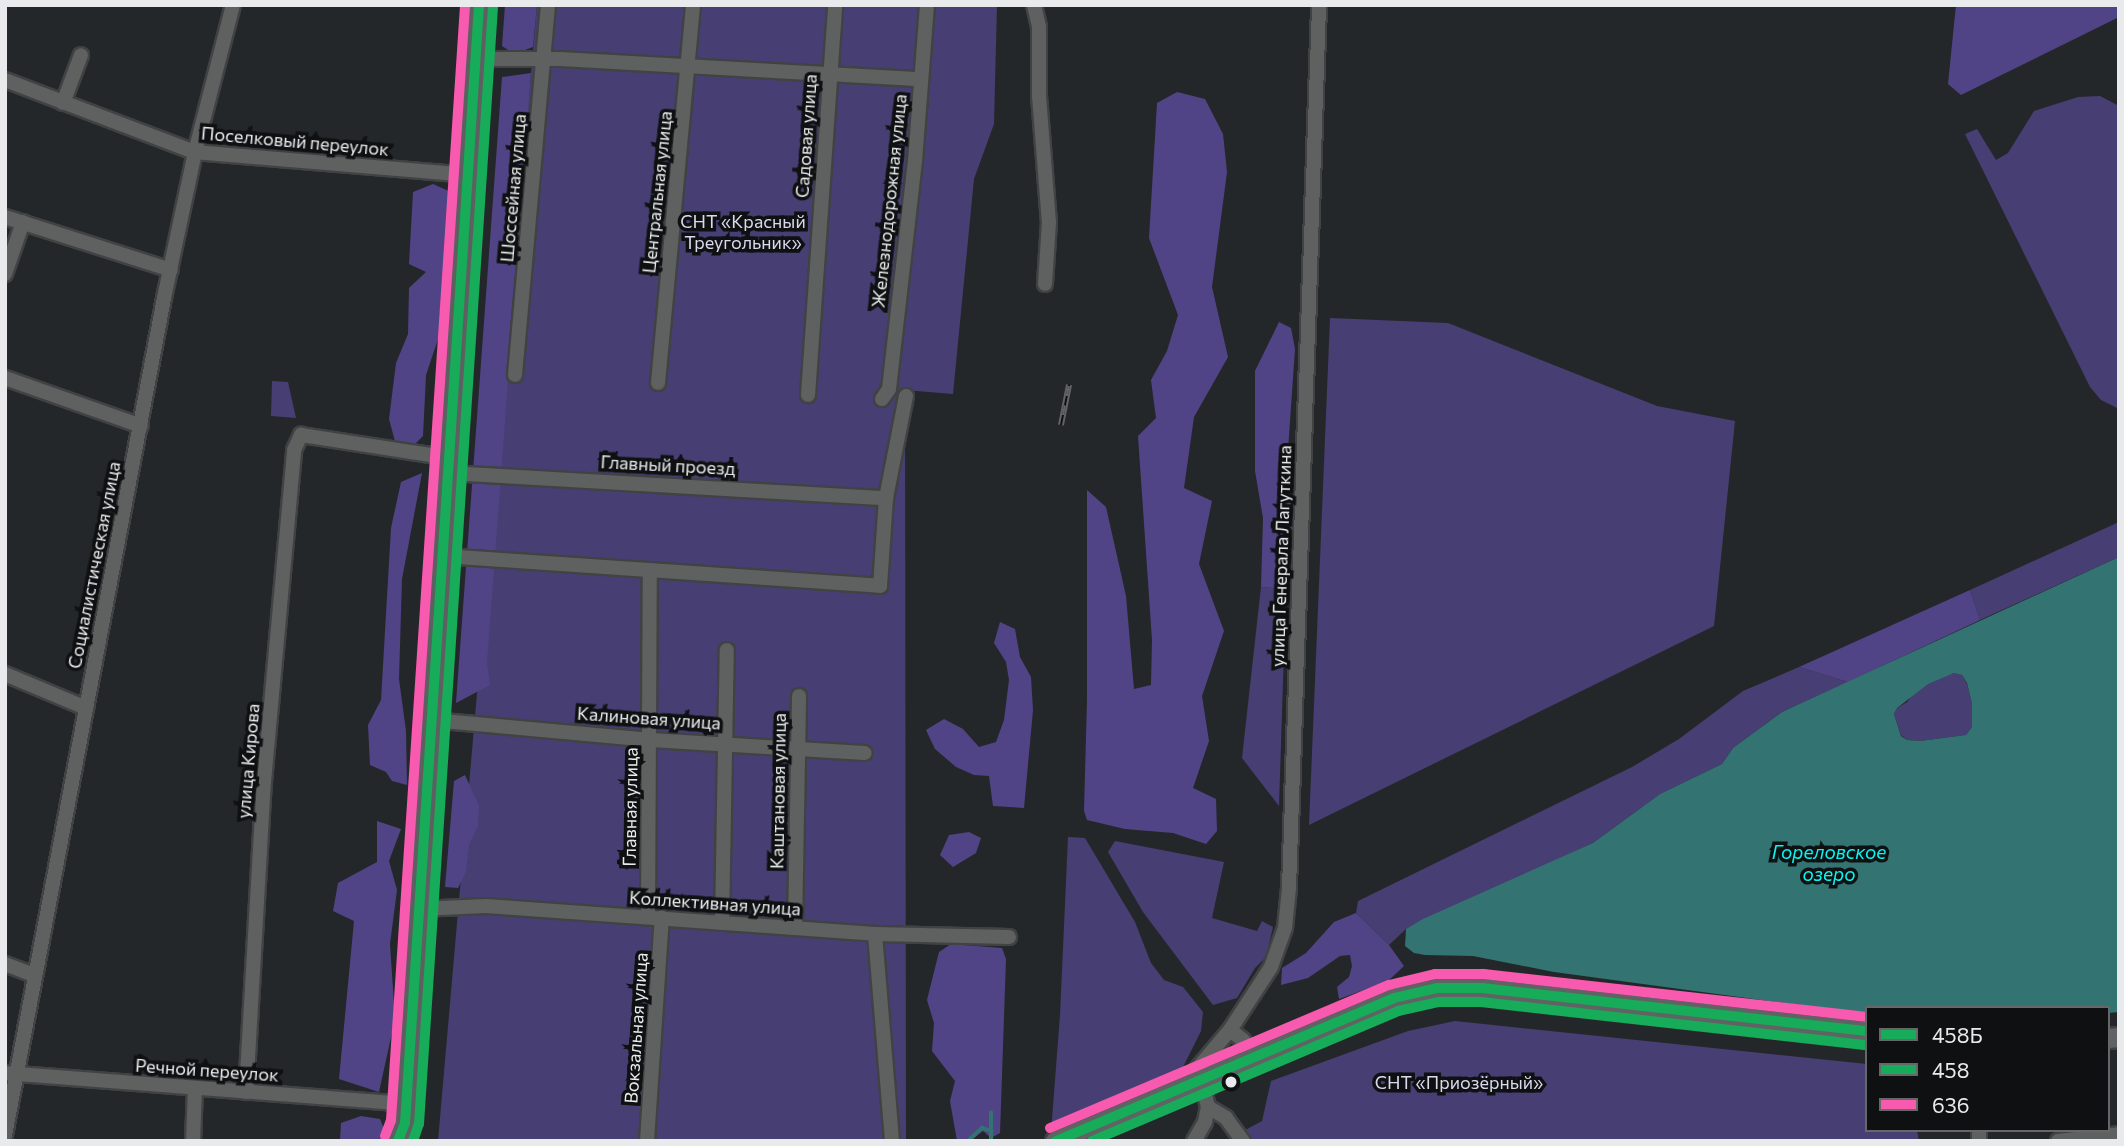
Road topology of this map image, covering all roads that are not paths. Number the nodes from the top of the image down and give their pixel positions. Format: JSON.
{"nodes":[{"id":1,"x":233,"y":5,"type":"edge"},
{"id":2,"x":480,"y":5,"type":"edge"},
{"id":3,"x":548,"y":5,"type":"edge"},
{"id":4,"x":693,"y":5,"type":"edge"},
{"id":5,"x":835,"y":5,"type":"edge"},
{"id":6,"x":927,"y":5,"type":"edge"},
{"id":7,"x":1034,"y":5,"type":"edge"},
{"id":8,"x":1319,"y":5,"type":"edge"},
{"id":9,"x":81,"y":55,"type":"dead end"},
{"id":10,"x":476,"y":59,"type":"junction"},
{"id":11,"x":544,"y":59,"type":"junction"},
{"id":12,"x":689,"y":67,"type":"junction"},
{"id":13,"x":830,"y":74,"type":"junction"},
{"id":14,"x":920,"y":79,"type":"junction"},
{"id":15,"x":5,"y":80,"type":"edge"},
{"id":16,"x":63,"y":103,"type":"junction"},
{"id":17,"x":195,"y":152,"type":"junction"},
{"id":18,"x":468,"y":174,"type":"junction"},
{"id":19,"x":5,"y":217,"type":"edge"},
{"id":20,"x":23,"y":222,"type":"junction"},
{"id":21,"x":171,"y":270,"type":"junction"},
{"id":22,"x":5,"y":274,"type":"edge"},
{"id":23,"x":1045,"y":284,"type":"dead end"},
{"id":24,"x":515,"y":375,"type":"dead end"},
{"id":25,"x":5,"y":378,"type":"edge"},
{"id":26,"x":658,"y":383,"type":"dead end"},
{"id":27,"x":808,"y":395,"type":"dead end"},
{"id":28,"x":906,"y":396,"type":"dead end"},
{"id":29,"x":882,"y":399,"type":"dead end"},
{"id":30,"x":141,"y":426,"type":"junction"},
{"id":31,"x":301,"y":435,"type":"joint"},
{"id":32,"x":449,"y":466,"type":"junction"},
{"id":33,"x":886,"y":498,"type":"junction"},
{"id":34,"x":443,"y":556,"type":"junction"},
{"id":35,"x":650,"y":571,"type":"junction"},
{"id":36,"x":727,"y":650,"type":"dead end"},
{"id":37,"x":5,"y":674,"type":"edge"},
{"id":38,"x":799,"y":696,"type":"dead end"},
{"id":39,"x":86,"y":708,"type":"junction"},
{"id":40,"x":432,"y":720,"type":"junction"},
{"id":41,"x":651,"y":740,"type":"junction"},
{"id":42,"x":723,"y":742,"type":"junction"},
{"id":43,"x":797,"y":748,"type":"junction"},
{"id":44,"x":865,"y":753,"type":"dead end"},
{"id":45,"x":419,"y":909,"type":"junction"},
{"id":46,"x":655,"y":918,"type":"junction"},
{"id":47,"x":722,"y":923,"type":"junction"},
{"id":48,"x":795,"y":928,"type":"junction"},
{"id":49,"x":875,"y":934,"type":"junction"},
{"id":50,"x":1009,"y":937,"type":"dead end"},
{"id":51,"x":5,"y":964,"type":"edge"},
{"id":52,"x":34,"y":975,"type":"junction"},
{"id":53,"x":1230,"y":1030,"type":"junction"},
{"id":54,"x":1865,"y":1031,"type":"edge"},
{"id":55,"x":1251,"y":1057,"type":"junction"},
{"id":56,"x":10,"y":1074,"type":"edge"},
{"id":57,"x":1198,"y":1079,"type":"junction"},
{"id":58,"x":195,"y":1088,"type":"junction"},
{"id":59,"x":246,"y":1092,"type":"junction"},
{"id":60,"x":1208,"y":1107,"type":"junction"},
{"id":61,"x":405,"y":1127,"type":"edge"},
{"id":62,"x":2119,"y":1134,"type":"edge"},
{"id":63,"x":5,"y":1135,"type":"edge"},
{"id":64,"x":193,"y":1141,"type":"edge"},
{"id":65,"x":647,"y":1141,"type":"edge"},
{"id":66,"x":892,"y":1141,"type":"edge"},
{"id":67,"x":1055,"y":1141,"type":"edge"},
{"id":68,"x":1194,"y":1141,"type":"edge"},
{"id":69,"x":1244,"y":1141,"type":"edge"},
{"id":70,"x":2058,"y":1141,"type":"edge"}],
"edges":[{"from":1,"to":17,"type":"street","name":"Социалистическая улица"},
{"from":2,"to":10,"type":"highway"},
{"from":3,"to":11,"type":"street","name":"Шоссейная улица"},
{"from":4,"to":12,"type":"street","name":"Центральная улица"},
{"from":5,"to":13,"type":"street","name":"Садовая улица"},
{"from":6,"to":14,"type":"street","name":"Железнодорожная улица"},
{"from":7,"to":23,"type":"street"},
{"from":8,"to":53,"type":"street","name":"улица Генерала Лагуткина"},
{"from":9,"to":16,"type":"street"},
{"from":10,"to":11,"type":"street"},
{"from":10,"to":18,"type":"highway"},
{"from":11,"to":12,"type":"street"},
{"from":11,"to":24,"type":"street","name":"Шоссейная улица"},
{"from":12,"to":13,"type":"street"},
{"from":12,"to":26,"type":"street","name":"Центральная улица"},
{"from":13,"to":14,"type":"street"},
{"from":13,"to":27,"type":"street","name":"Садовая улица"},
{"from":14,"to":29,"type":"street","name":"Железнодорожная улица"},
{"from":15,"to":16,"type":"street","name":"Поселковый переулок"},
{"from":16,"to":17,"type":"street","name":"Поселковый переулок"},
{"from":17,"to":18,"type":"street","name":"Поселковый переулок"},
{"from":17,"to":21,"type":"street","name":"Социалистическая улица"},
{"from":18,"to":32,"type":"highway"},
{"from":19,"to":20,"type":"street"},
{"from":20,"to":21,"type":"street"},
{"from":20,"to":22,"type":"street"},
{"from":21,"to":30,"type":"street","name":"Социалистическая улица"},
{"from":25,"to":30,"type":"street"},
{"from":28,"to":33,"type":"street"},
{"from":30,"to":39,"type":"street","name":"Социалистическая улица"},
{"from":31,"to":32,"type":"street","name":"Главный проезд"},
{"from":31,"to":59,"type":"street","name":"улица Кирова"},
{"from":32,"to":33,"type":"street","name":"Главный проезд"},
{"from":32,"to":34,"type":"highway"},
{"from":33,"to":35,"type":"street"},
{"from":34,"to":35,"type":"street"},
{"from":34,"to":40,"type":"highway"},
{"from":35,"to":41,"type":"street","name":"Главная улица"},
{"from":36,"to":42,"type":"street"},
{"from":37,"to":39,"type":"street"},
{"from":38,"to":43,"type":"street","name":"Каштановая улица"},
{"from":39,"to":52,"type":"street","name":"Социалистическая улица"},
{"from":40,"to":41,"type":"street","name":"Калиновая улица"},
{"from":40,"to":45,"type":"highway"},
{"from":41,"to":42,"type":"street","name":"Калиновая улица"},
{"from":41,"to":46,"type":"street","name":"Главная улица"},
{"from":42,"to":43,"type":"street","name":"Калиновая улица"},
{"from":42,"to":47,"type":"street"},
{"from":43,"to":44,"type":"street","name":"Калиновая улица"},
{"from":43,"to":48,"type":"street","name":"Каштановая улица"},
{"from":45,"to":46,"type":"street","name":"Коллективная улица"},
{"from":45,"to":61,"type":"highway"},
{"from":46,"to":47,"type":"street","name":"Коллективная улица"},
{"from":46,"to":65,"type":"street","name":"Вокзальная улица"},
{"from":47,"to":48,"type":"street","name":"Коллективная улица"},
{"from":48,"to":49,"type":"street","name":"Коллективная улица"},
{"from":49,"to":50,"type":"street","name":"Коллективная улица"},
{"from":49,"to":66,"type":"street"},
{"from":51,"to":52,"type":"street"},
{"from":52,"to":56,"type":"street","name":"Социалистическая улица"},
{"from":53,"to":55,"type":"street"},
{"from":53,"to":57,"type":"street","name":"улица Генерала Лагуткина"},
{"from":54,"to":55,"type":"main road"},
{"from":55,"to":57,"type":"main road"},
{"from":56,"to":58,"type":"street","name":"Речной переулок"},
{"from":56,"to":63,"type":"street","name":"Социалистическая улица"},
{"from":57,"to":60,"type":"street"},
{"from":57,"to":67,"type":"main road"},
{"from":58,"to":59,"type":"street","name":"Речной переулок"},
{"from":58,"to":64,"type":"street"},
{"from":59,"to":61,"type":"street","name":"Речной переулок"},
{"from":60,"to":68,"type":"street"},
{"from":60,"to":69,"type":"street"},
{"from":62,"to":70,"type":"street"}]}
